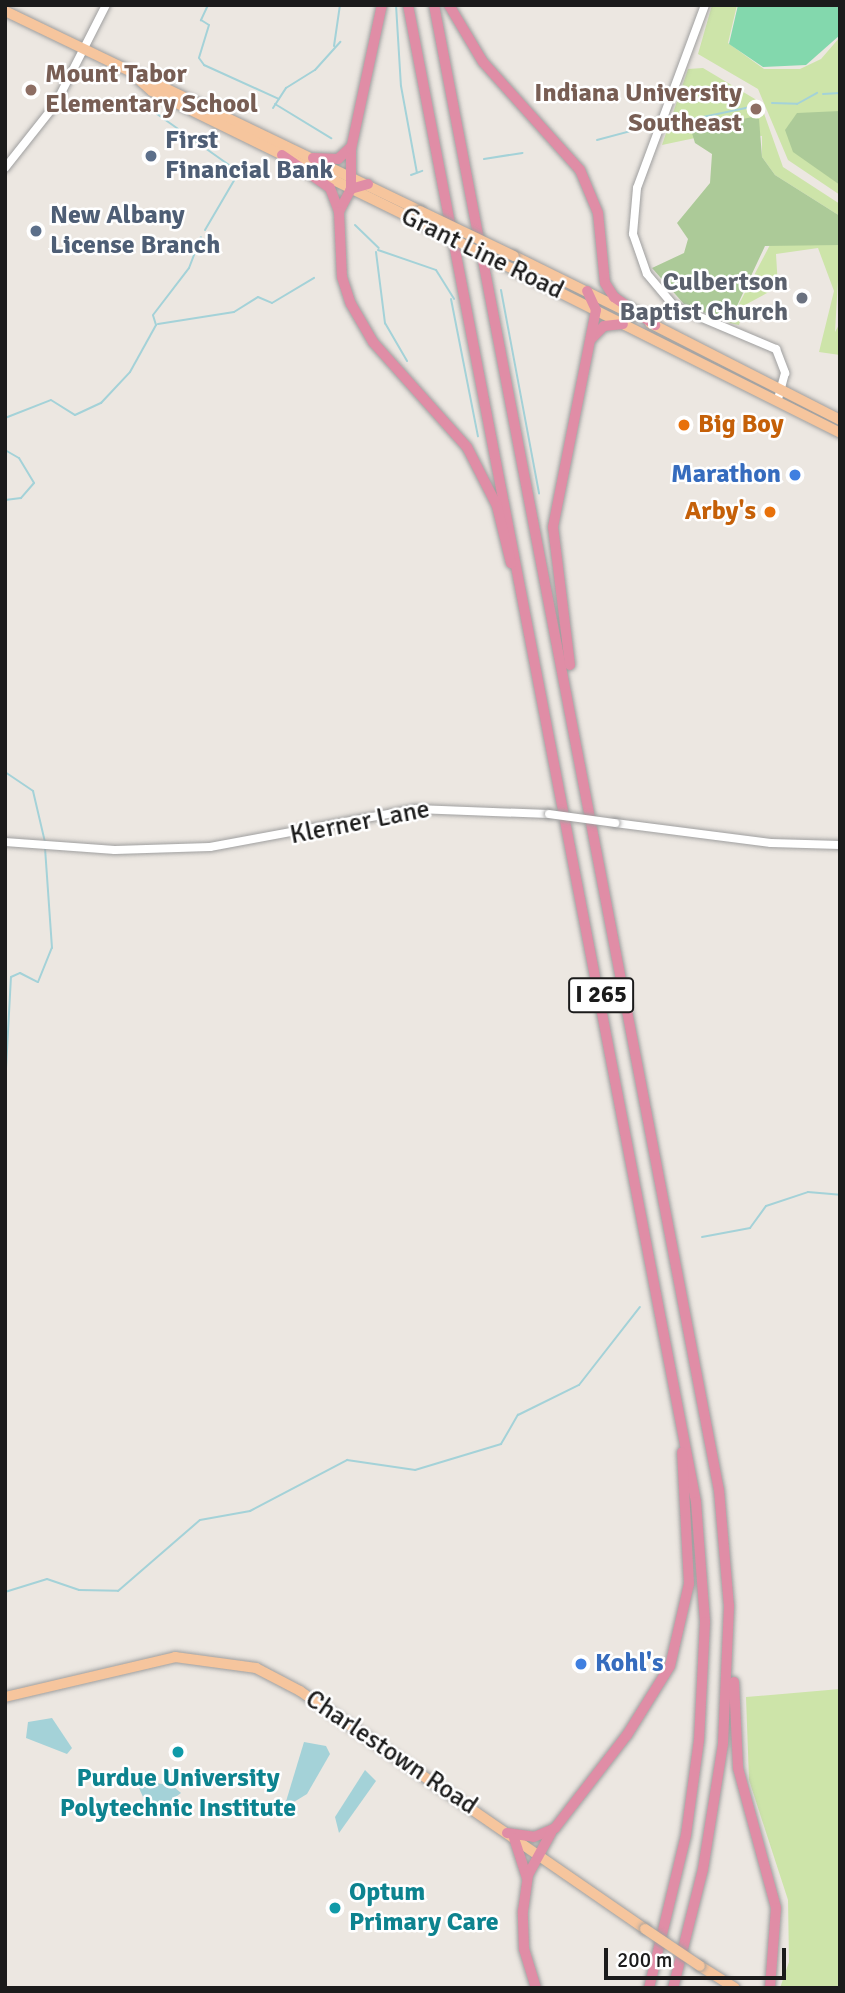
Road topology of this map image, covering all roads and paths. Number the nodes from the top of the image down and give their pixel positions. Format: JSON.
{"nodes":[{"id":1,"x":106,"y":5,"type":"edge"},
{"id":2,"x":383,"y":5,"type":"edge"},
{"id":3,"x":408,"y":5,"type":"edge"},
{"id":4,"x":434,"y":5,"type":"edge"},
{"id":5,"x":449,"y":5,"type":"edge"},
{"id":6,"x":705,"y":5,"type":"edge"},
{"id":7,"x":5,"y":10,"type":"edge"},
{"id":8,"x":85,"y":48,"type":"junction"},
{"id":9,"x":128,"y":70,"type":"junction"},
{"id":10,"x":353,"y":138,"type":"junction"},
{"id":11,"x":282,"y":155,"type":"junction"},
{"id":12,"x":313,"y":158,"type":"junction"},
{"id":13,"x":5,"y":168,"type":"edge"},
{"id":14,"x":349,"y":176,"type":"junction"},
{"id":15,"x":368,"y":184,"type":"junction"},
{"id":16,"x":351,"y":189,"type":"junction"},
{"id":17,"x":339,"y":212,"type":"junction"},
{"id":18,"x":604,"y":279,"type":"junction"},
{"id":19,"x":592,"y":301,"type":"junction"},
{"id":20,"x":623,"y":324,"type":"junction"},
{"id":21,"x":655,"y":326,"type":"junction"},
{"id":22,"x":591,"y":339,"type":"junction"},
{"id":23,"x":780,"y":395,"type":"junction"},
{"id":24,"x":840,"y":420,"type":"edge"},
{"id":25,"x":840,"y":433,"type":"edge"},
{"id":26,"x":536,"y":658,"type":"junction"},
{"id":27,"x":573,"y":720,"type":"junction"},
{"id":28,"x":5,"y":842,"type":"edge"},
{"id":29,"x":840,"y":845,"type":"edge"},
{"id":30,"x":667,"y":1335,"type":"junction"},
{"id":31,"x":729,"y":1606,"type":"junction"},
{"id":32,"x":5,"y":1697,"type":"edge"},
{"id":33,"x":555,"y":1828,"type":"junction"},
{"id":34,"x":511,"y":1835,"type":"junction"},
{"id":35,"x":538,"y":1854,"type":"junction"},
{"id":36,"x":527,"y":1881,"type":"junction"},
{"id":37,"x":771,"y":1971,"type":"junction"},
{"id":38,"x":536,"y":1988,"type":"edge"},
{"id":39,"x":649,"y":1988,"type":"edge"},
{"id":40,"x":673,"y":1988,"type":"edge"},
{"id":41,"x":735,"y":1988,"type":"edge"},
{"id":42,"x":764,"y":1988,"type":"edge"},
{"id":43,"x":771,"y":1988,"type":"edge"}],
"edges":[{"from":1,"to":8,"type":"street"},
{"from":2,"to":10,"type":"highway"},
{"from":3,"to":26,"type":"highway","number":"I 265"},
{"from":4,"to":27,"type":"highway","number":"I 265"},
{"from":5,"to":18,"type":"highway"},
{"from":6,"to":23,"type":"street"},
{"from":7,"to":8,"type":"main road","name":"Grant Line Road"},
{"from":8,"to":9,"type":"main road","name":"Grant Line Road"},
{"from":8,"to":13,"type":"street"},
{"from":9,"to":11,"type":"main road","name":"Grant Line Road"},
{"from":9,"to":12,"type":"main road","name":"Grant Line Road"},
{"from":10,"to":12,"type":"highway"},
{"from":10,"to":14,"type":"highway"},
{"from":11,"to":16,"type":"main road","name":"Grant Line Road"},
{"from":11,"to":17,"type":"highway"},
{"from":12,"to":14,"type":"main road","name":"Grant Line Road"},
{"from":14,"to":15,"type":"main road","name":"Grant Line Road"},
{"from":14,"to":16,"type":"highway"},
{"from":15,"to":16,"type":"highway"},
{"from":15,"to":19,"type":"main road","name":"Grant Line Road","bridge":true},
{"from":16,"to":17,"type":"highway"},
{"from":16,"to":19,"type":"main road","name":"Grant Line Road","bridge":true},
{"from":17,"to":26,"type":"highway"},
{"from":18,"to":19,"type":"highway"},
{"from":18,"to":21,"type":"highway"},
{"from":19,"to":20,"type":"main road","name":"Grant Line Road"},
{"from":19,"to":21,"type":"main road","name":"Grant Line Road"},
{"from":19,"to":22,"type":"highway"},
{"from":20,"to":22,"type":"highway"},
{"from":20,"to":23,"type":"main road","name":"Grant Line Road"},
{"from":21,"to":23,"type":"main road","name":"Grant Line Road"},
{"from":22,"to":27,"type":"highway"},
{"from":23,"to":24,"type":"main road","name":"Grant Line Road"},
{"from":23,"to":25,"type":"main road","name":"Grant Line Road"},
{"from":26,"to":30,"type":"highway","number":"I 265"},
{"from":27,"to":31,"type":"highway","number":"I 265"},
{"from":28,"to":29,"type":"street","name":"Klerner Lane","bridge":true},
{"from":30,"to":33,"type":"highway"},
{"from":30,"to":39,"type":"highway","number":"I 265"},
{"from":31,"to":37,"type":"highway"},
{"from":31,"to":40,"type":"highway","number":"I 265"},
{"from":32,"to":34,"type":"main road","name":"Charlestown Road"},
{"from":33,"to":34,"type":"highway"},
{"from":33,"to":35,"type":"highway"},
{"from":34,"to":35,"type":"main road","name":"Charlestown Road"},
{"from":34,"to":36,"type":"highway"},
{"from":35,"to":36,"type":"highway"},
{"from":35,"to":41,"type":"main road","name":"Charlestown Road","bridge":true},
{"from":36,"to":38,"type":"highway"},
{"from":37,"to":42,"type":"highway"},
{"from":37,"to":43,"type":"highway"}]}
